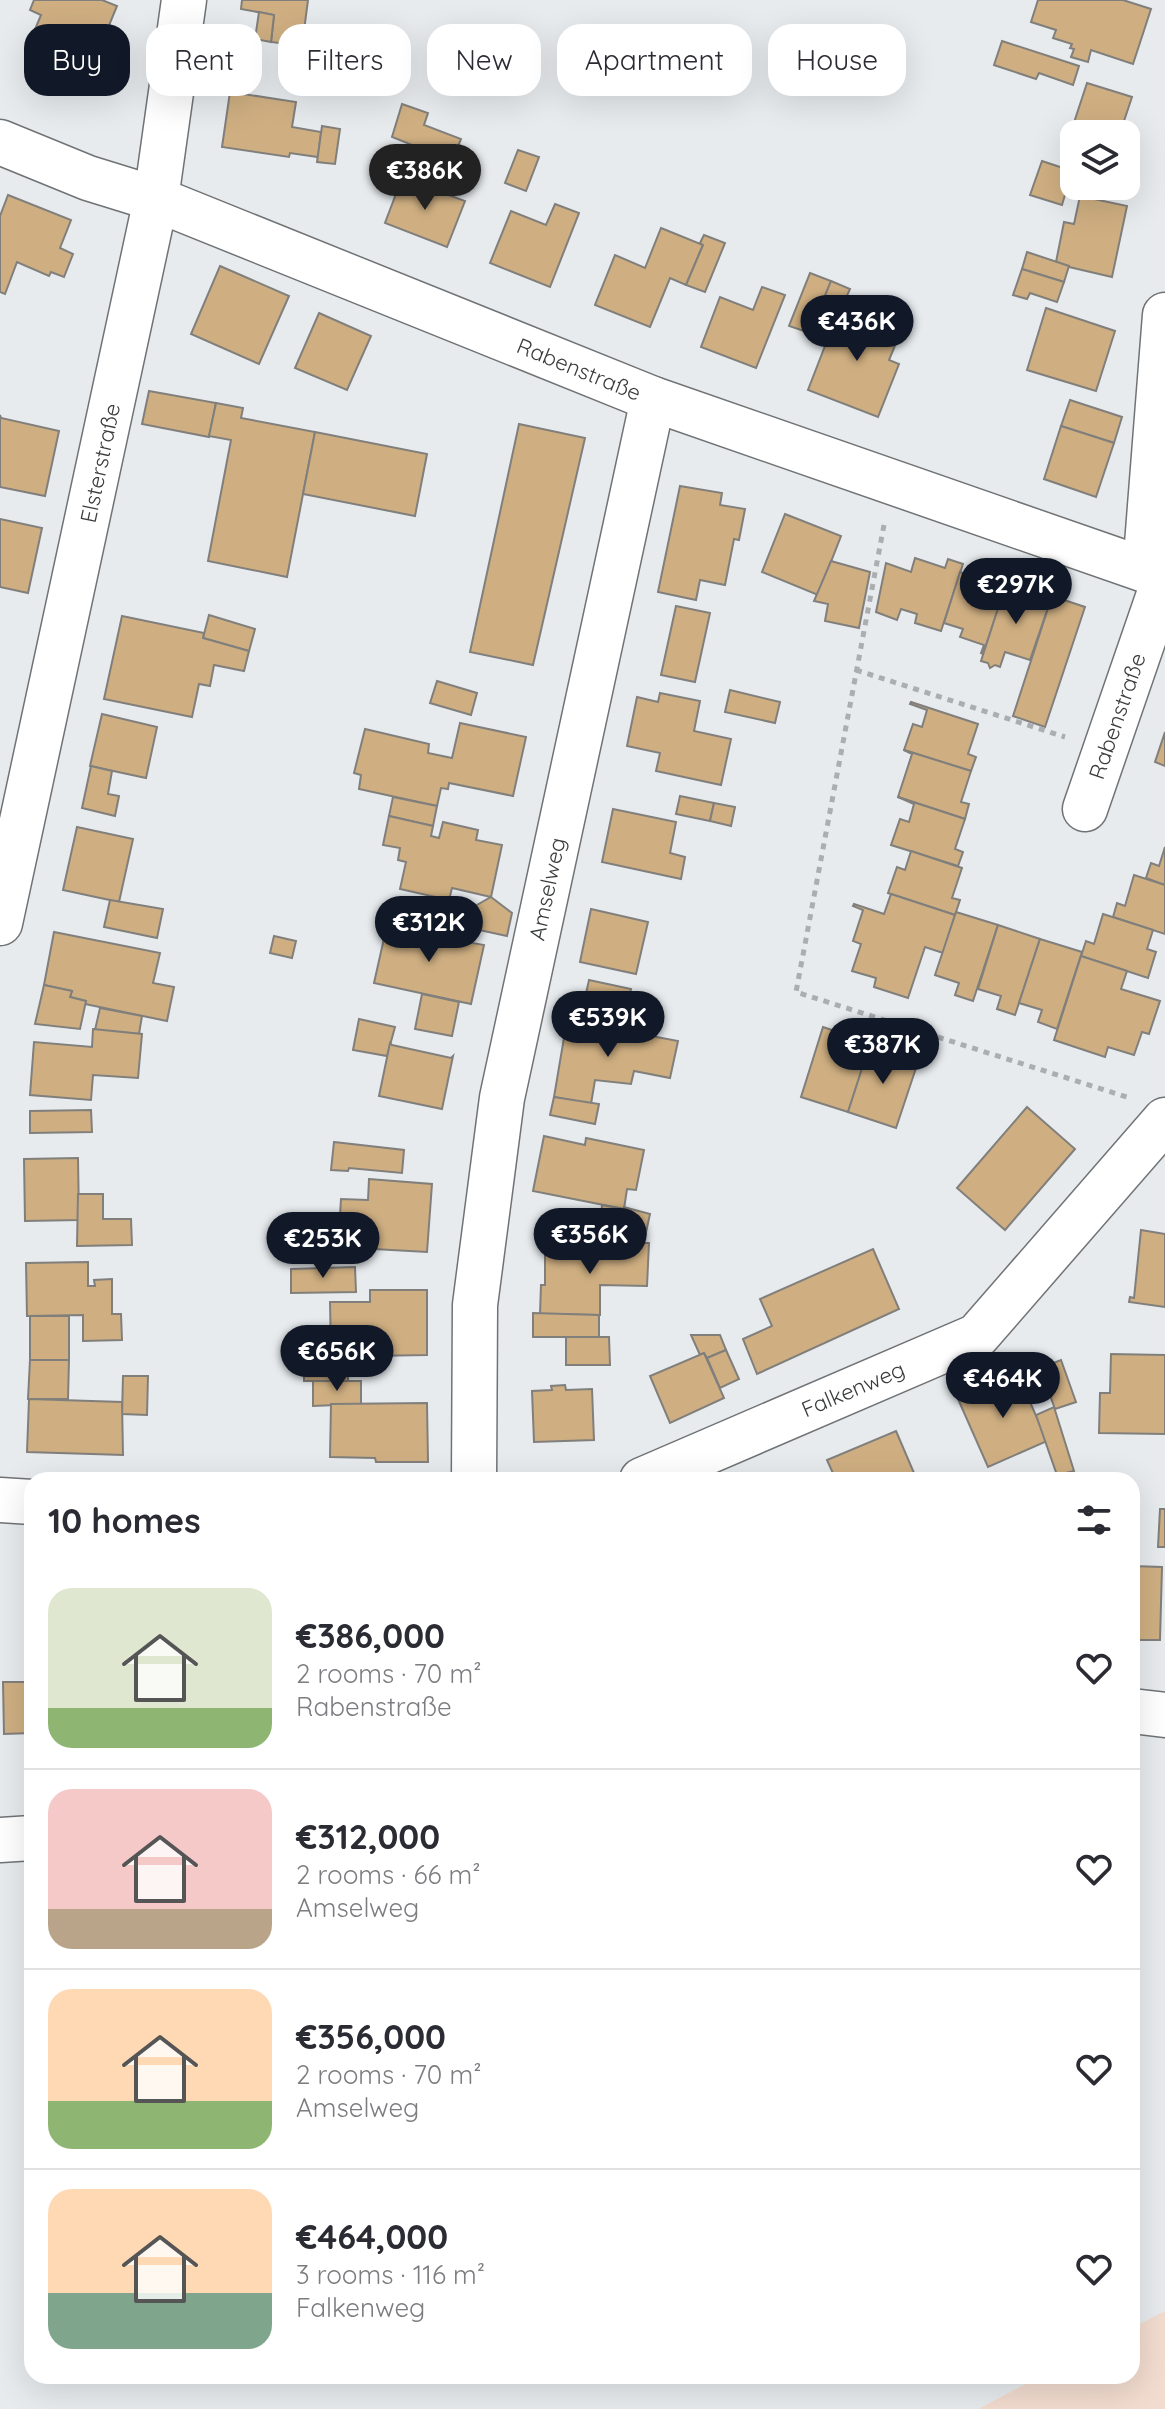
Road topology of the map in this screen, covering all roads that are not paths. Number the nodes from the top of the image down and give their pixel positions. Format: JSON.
{"nodes":[{"id":1,"x":184,"y":0,"type":"edge"},
{"id":2,"x":0,"y":142,"type":"edge"},
{"id":3,"x":156,"y":199,"type":"junction"},
{"id":4,"x":1165,"y":315,"type":"edge"},
{"id":5,"x":653,"y":399,"type":"junction"},
{"id":6,"x":1158,"y":575,"type":"edge"},
{"id":7,"x":1085,"y":809,"type":"dead end"},
{"id":8,"x":0,"y":923,"type":"edge"},
{"id":9,"x":1150,"y":1110,"type":"edge"},
{"id":10,"x":474,"y":1472,"type":"edge"},
{"id":11,"x":661,"y":1472,"type":"edge"},
{"id":12,"x":0,"y":1500,"type":"edge"},
{"id":13,"x":24,"y":1502,"type":"edge"},
{"id":14,"x":1140,"y":1712,"type":"edge"},
{"id":15,"x":1165,"y":1715,"type":"edge"},
{"id":16,"x":24,"y":1838,"type":"edge"},
{"id":17,"x":0,"y":1840,"type":"edge"}],
"edges":[{"from":1,"to":3,"type":"street","name":"Elsterstraße"},
{"from":2,"to":3,"type":"street","name":"Rabenstraße"},
{"from":3,"to":5,"type":"street","name":"Rabenstraße"},
{"from":3,"to":8,"type":"street","name":"Elsterstraße"},
{"from":4,"to":6,"type":"street"},
{"from":5,"to":6,"type":"street","name":"Rabenstraße"},
{"from":5,"to":10,"type":"street","name":"Amselweg"},
{"from":6,"to":7,"type":"street","name":"Rabenstraße"},
{"from":9,"to":11,"type":"street","name":"Falkenweg"},
{"from":12,"to":13,"type":"street"},
{"from":14,"to":15,"type":"street"},
{"from":16,"to":17,"type":"street"}]}
